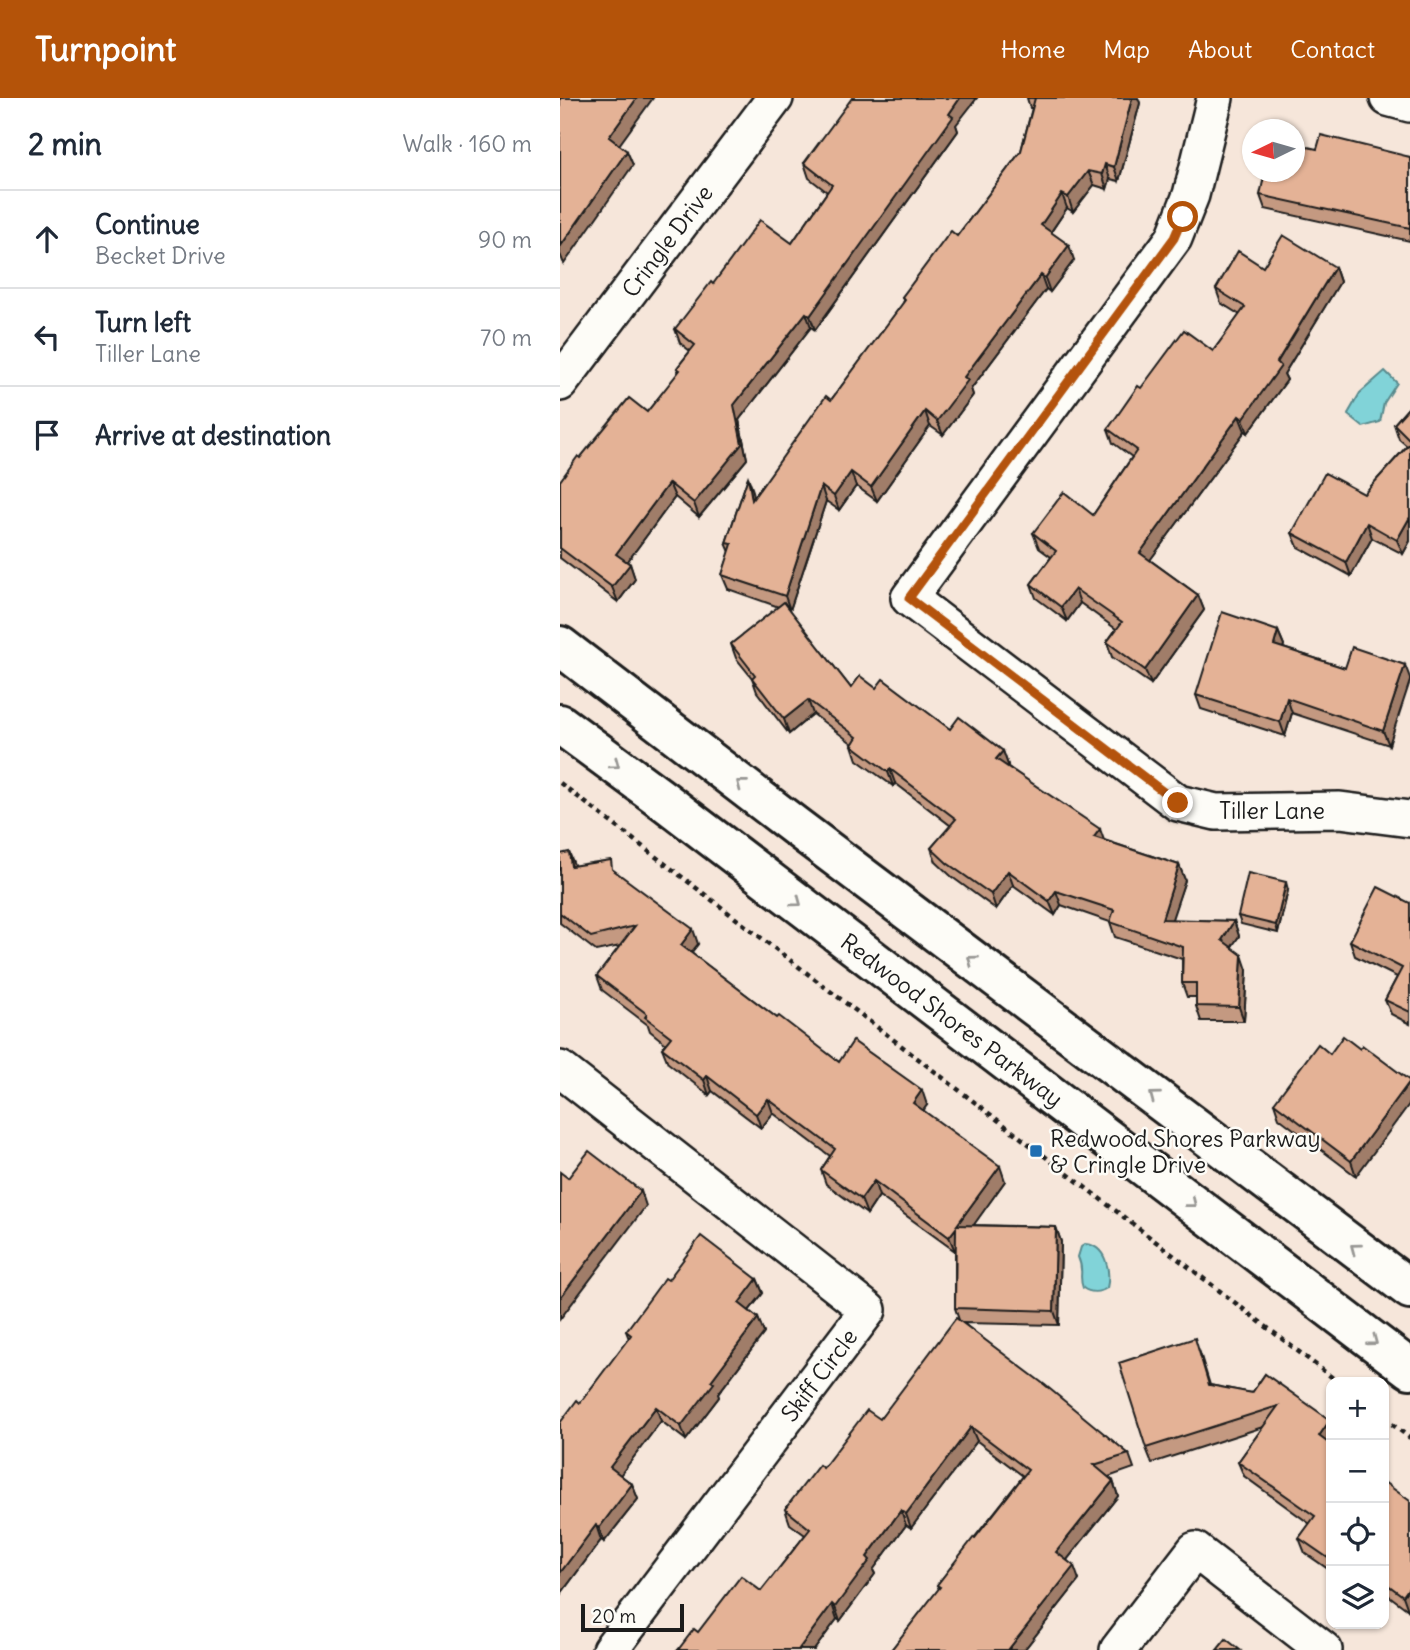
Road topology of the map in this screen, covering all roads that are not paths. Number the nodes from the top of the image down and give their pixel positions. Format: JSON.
{"nodes":[{"id":1,"x":775,"y":98,"type":"edge"},
{"id":2,"x":1215,"y":98,"type":"edge"},
{"id":3,"x":1388,"y":98,"type":"edge"},
{"id":4,"x":1410,"y":104,"type":"edge"},
{"id":5,"x":560,"y":383,"type":"edge"},
{"id":6,"x":560,"y":646,"type":"edge"},
{"id":7,"x":560,"y":724,"type":"edge"},
{"id":8,"x":1410,"y":819,"type":"edge"},
{"id":9,"x":560,"y":1069,"type":"edge"},
{"id":10,"x":1410,"y":1289,"type":"edge"},
{"id":11,"x":1410,"y":1369,"type":"edge"},
{"id":12,"x":610,"y":1650,"type":"edge"},
{"id":13,"x":1118,"y":1650,"type":"edge"},
{"id":14,"x":1324,"y":1650,"type":"edge"}],
"edges":[{"from":1,"to":5,"type":"street","name":"Cringle Drive"},
{"from":2,"to":8,"type":"street","name":"Tiller Lane"},
{"from":3,"to":4,"type":"street"},
{"from":10,"to":6,"type":"main road","one_way":true},
{"from":7,"to":11,"type":"main road","name":"Redwood Shores Parkway","one_way":true},
{"from":9,"to":12,"type":"street","name":"Skiff Circle"},
{"from":13,"to":14,"type":"street"}]}
